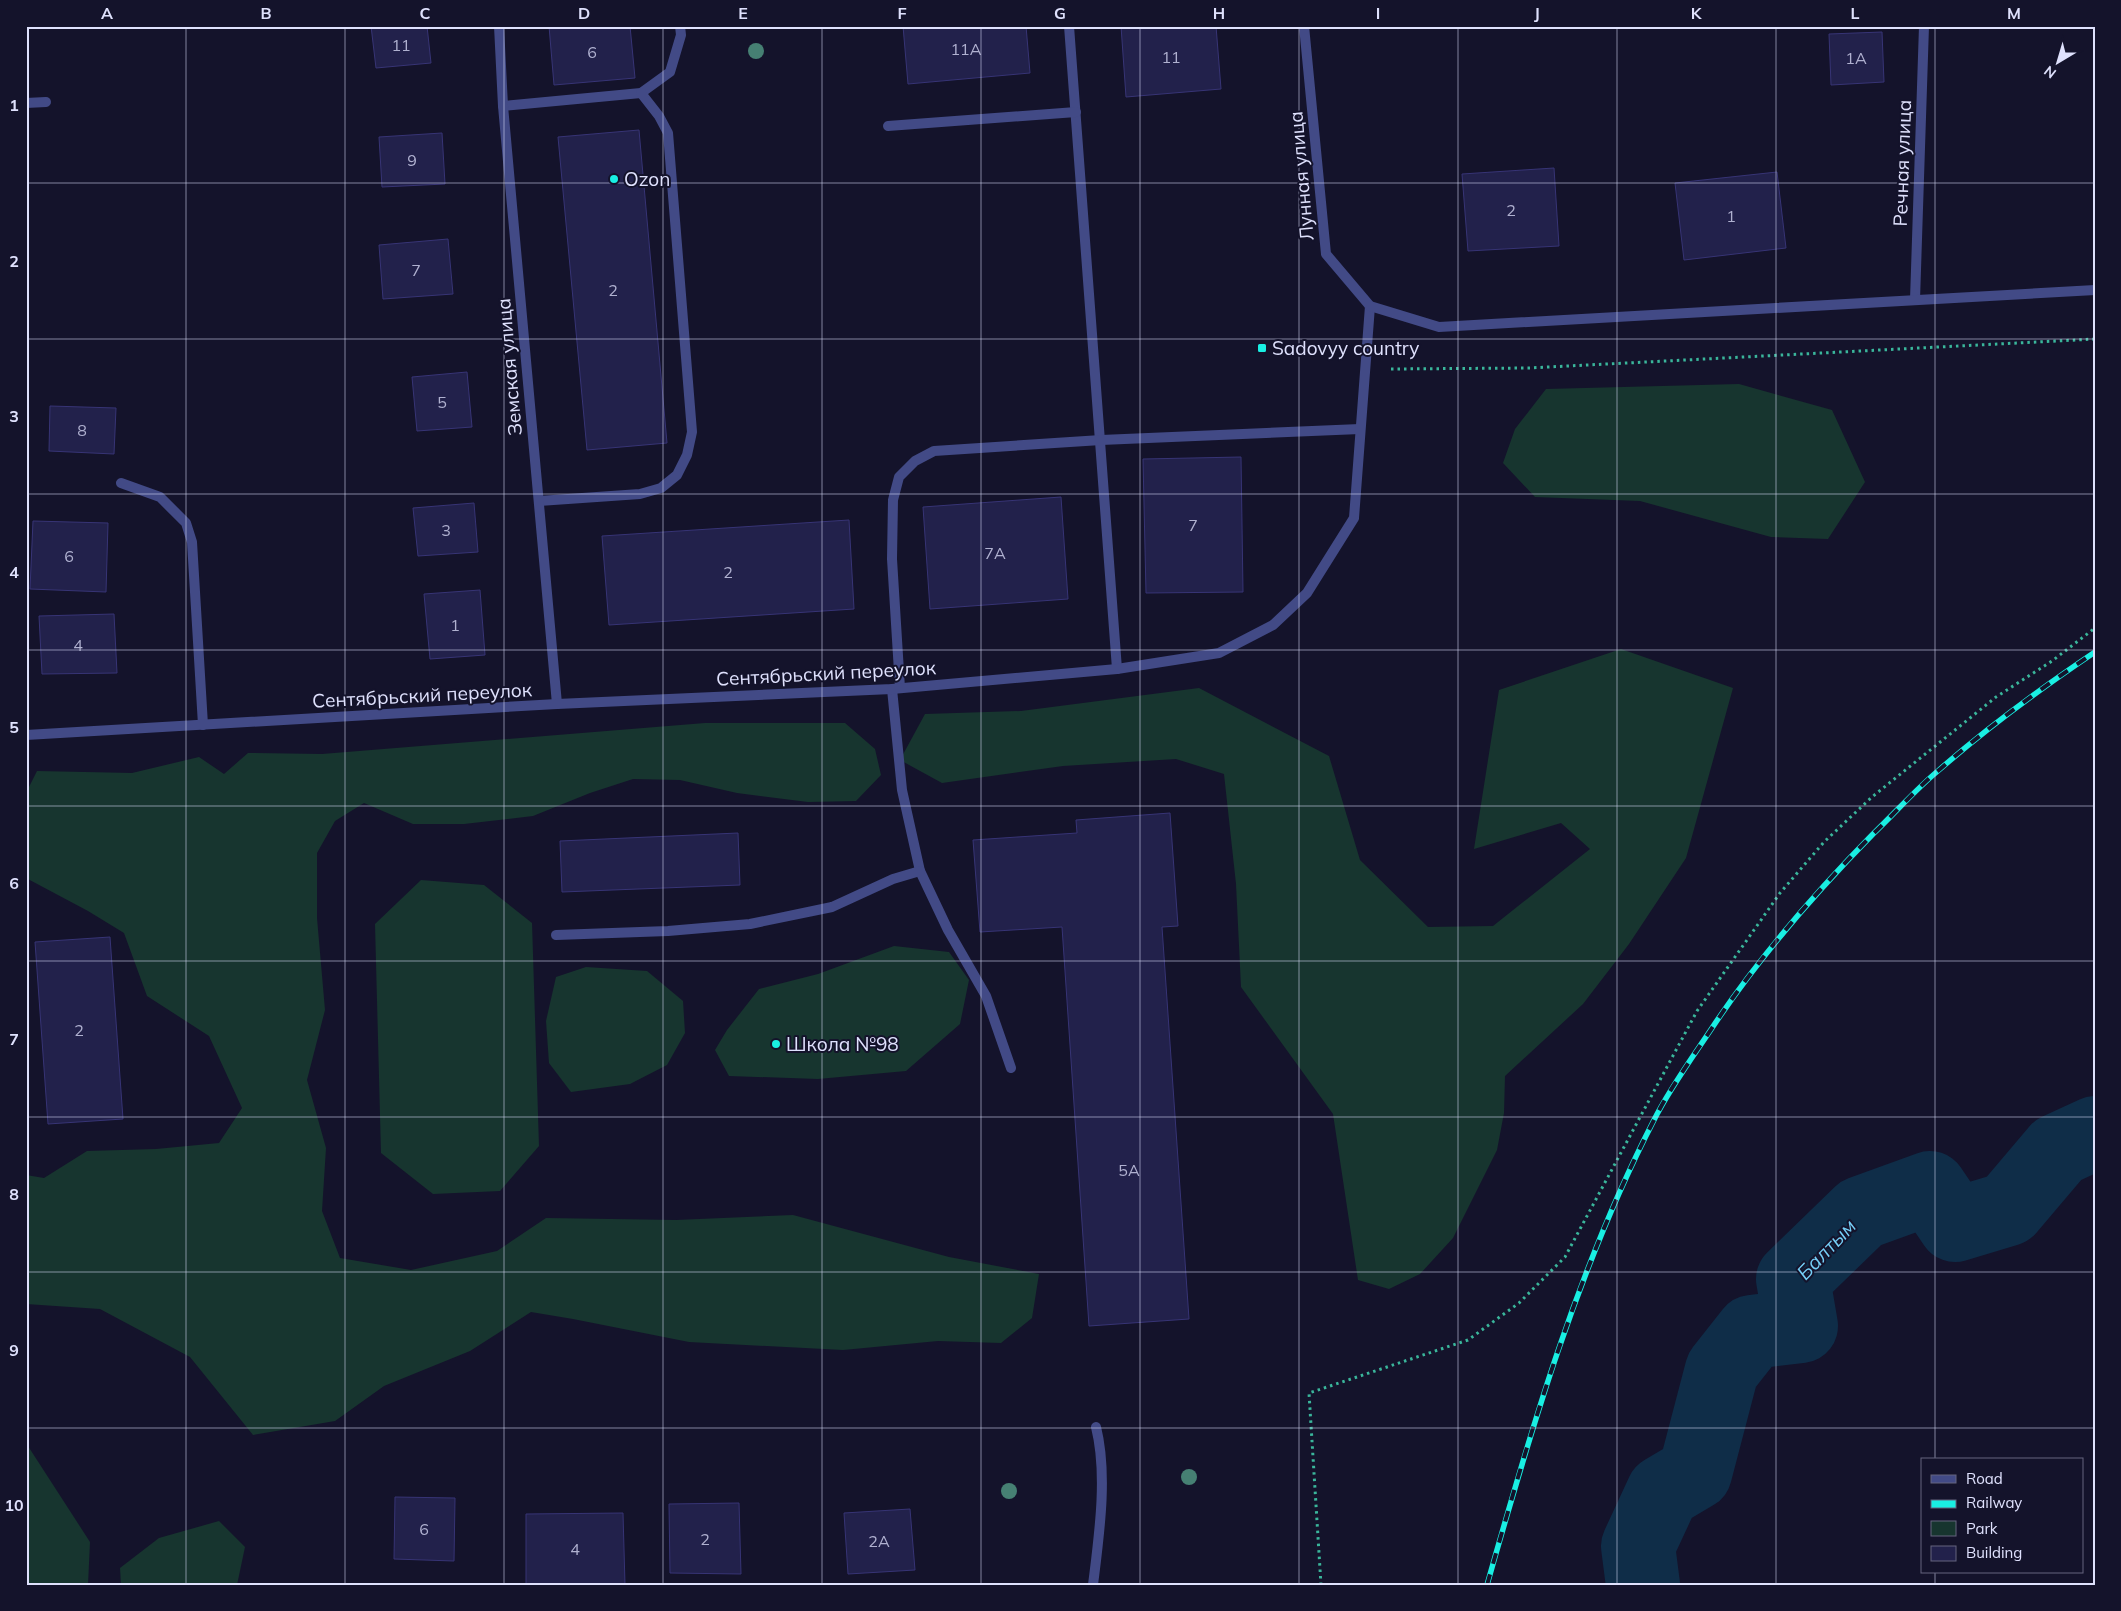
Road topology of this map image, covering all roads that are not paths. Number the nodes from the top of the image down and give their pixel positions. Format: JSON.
{"nodes":[{"id":1,"x":499,"y":26,"type":"edge"},
{"id":2,"x":680,"y":26,"type":"edge"},
{"id":3,"x":1069,"y":26,"type":"edge"},
{"id":4,"x":1304,"y":26,"type":"edge"},
{"id":5,"x":1924,"y":26,"type":"edge"},
{"id":6,"x":641,"y":93,"type":"junction"},
{"id":7,"x":46,"y":102,"type":"dead end"},
{"id":8,"x":26,"y":103,"type":"edge"},
{"id":9,"x":502,"y":106,"type":"junction"},
{"id":10,"x":1076,"y":112,"type":"junction"},
{"id":11,"x":888,"y":126,"type":"dead end"},
{"id":12,"x":2095,"y":290,"type":"edge"},
{"id":13,"x":1914,"y":300,"type":"junction"},
{"id":14,"x":1370,"y":306,"type":"junction"},
{"id":15,"x":1360,"y":429,"type":"junction"},
{"id":16,"x":1101,"y":440,"type":"junction"},
{"id":17,"x":121,"y":483,"type":"dead end"},
{"id":18,"x":539,"y":501,"type":"junction"},
{"id":19,"x":1117,"y":669,"type":"junction"},
{"id":20,"x":896,"y":688,"type":"junction"},
{"id":21,"x":557,"y":704,"type":"junction"},
{"id":22,"x":203,"y":725,"type":"junction"},
{"id":23,"x":26,"y":735,"type":"edge"},
{"id":24,"x":920,"y":871,"type":"junction"},
{"id":25,"x":556,"y":934,"type":"dead end"},
{"id":26,"x":1011,"y":1068,"type":"dead end"},
{"id":27,"x":1096,"y":1426,"type":"dead end"},
{"id":28,"x":1093,"y":1585,"type":"edge"}],
"edges":[{"from":1,"to":9,"type":"street","name":"Земская улица"},
{"from":2,"to":6,"type":"street"},
{"from":3,"to":10,"type":"street"},
{"from":4,"to":14,"type":"street","name":"Лунная улица"},
{"from":5,"to":13,"type":"street","name":"Речная улица"},
{"from":6,"to":9,"type":"street"},
{"from":6,"to":18,"type":"street"},
{"from":7,"to":8,"type":"street"},
{"from":9,"to":18,"type":"street","name":"Земская улица"},
{"from":10,"to":11,"type":"street"},
{"from":10,"to":16,"type":"street"},
{"from":12,"to":13,"type":"street"},
{"from":13,"to":14,"type":"street"},
{"from":14,"to":15,"type":"street","name":"Сентябрьский переулок"},
{"from":15,"to":16,"type":"street"},
{"from":15,"to":19,"type":"street","name":"Сентябрьский переулок"},
{"from":16,"to":19,"type":"street"},
{"from":16,"to":20,"type":"street"},
{"from":17,"to":22,"type":"street"},
{"from":18,"to":21,"type":"street","name":"Земская улица"},
{"from":19,"to":20,"type":"street","name":"Сентябрьский переулок"},
{"from":20,"to":21,"type":"street","name":"Сентябрьский переулок"},
{"from":20,"to":24,"type":"street"},
{"from":21,"to":22,"type":"street","name":"Сентябрьский переулок"},
{"from":22,"to":23,"type":"street","name":"Сентябрьский переулок"},
{"from":24,"to":25,"type":"street"},
{"from":24,"to":26,"type":"street"},
{"from":27,"to":28,"type":"street"}]}
